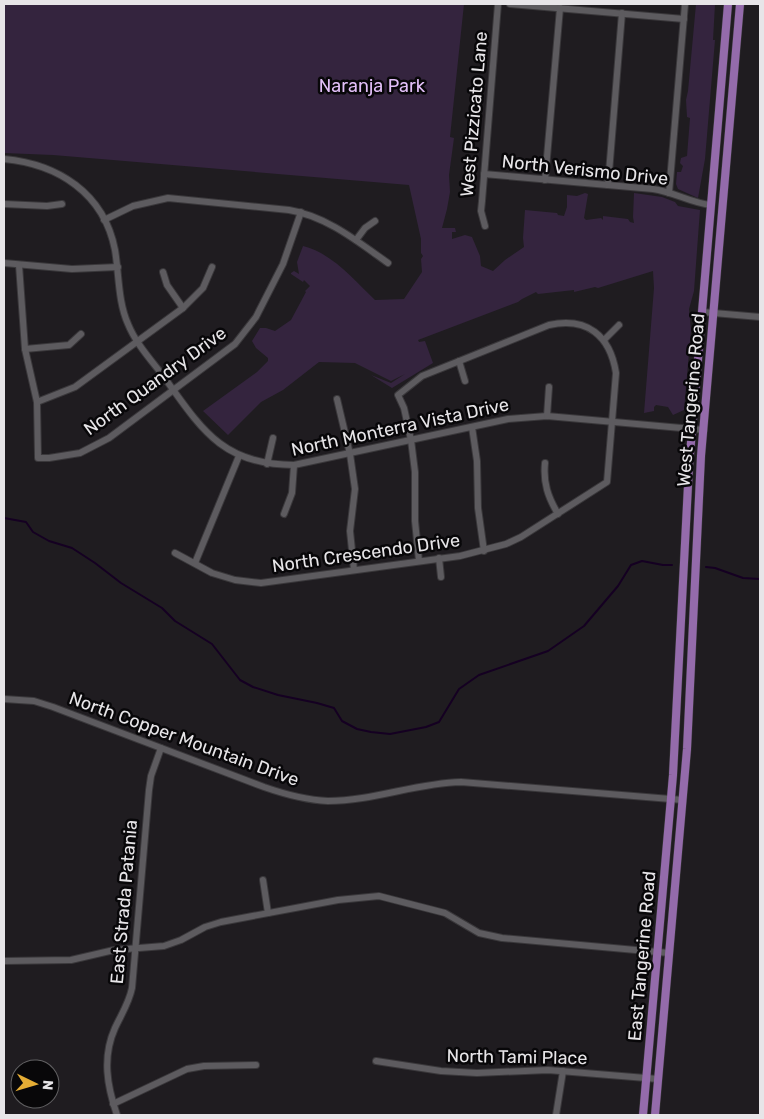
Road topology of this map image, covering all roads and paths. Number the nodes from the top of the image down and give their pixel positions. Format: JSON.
{"nodes":[{"id":1,"x":498,"y":4,"type":"edge"},
{"id":2,"x":510,"y":4,"type":"edge"},
{"id":3,"x":685,"y":4,"type":"edge"},
{"id":4,"x":728,"y":4,"type":"edge"},
{"id":5,"x":740,"y":4,"type":"edge"},
{"id":6,"x":560,"y":8,"type":"junction"},
{"id":7,"x":622,"y":13,"type":"junction"},
{"id":8,"x":684,"y":19,"type":"junction"},
{"id":9,"x":4,"y":159,"type":"edge"},
{"id":10,"x":484,"y":174,"type":"junction"},
{"id":11,"x":546,"y":180,"type":"junction"},
{"id":12,"x":608,"y":185,"type":"junction"},
{"id":13,"x":669,"y":192,"type":"junction"},
{"id":14,"x":4,"y":204,"type":"edge"},
{"id":15,"x":62,"y":204,"type":"dead end"},
{"id":16,"x":711,"y":206,"type":"junction"},
{"id":17,"x":301,"y":212,"type":"junction"},
{"id":18,"x":104,"y":220,"type":"junction"},
{"id":19,"x":375,"y":221,"type":"dead end"},
{"id":20,"x":485,"y":226,"type":"dead end"},
{"id":21,"x":356,"y":240,"type":"junction"},
{"id":22,"x":4,"y":263,"type":"edge"},
{"id":23,"x":388,"y":263,"type":"dead end"},
{"id":24,"x":19,"y":265,"type":"junction"},
{"id":25,"x":118,"y":267,"type":"junction"},
{"id":26,"x":212,"y":267,"type":"dead end"},
{"id":27,"x":163,"y":272,"type":"dead end"},
{"id":28,"x":183,"y":308,"type":"junction"},
{"id":29,"x":702,"y":312,"type":"junction"},
{"id":30,"x":714,"y":313,"type":"junction"},
{"id":31,"x":760,"y":317,"type":"edge"},
{"id":32,"x":619,"y":325,"type":"dead end"},
{"id":33,"x":82,"y":334,"type":"dead end"},
{"id":34,"x":604,"y":340,"type":"junction"},
{"id":35,"x":138,"y":342,"type":"junction"},
{"id":36,"x":25,"y":350,"type":"junction"},
{"id":37,"x":459,"y":361,"type":"junction"},
{"id":38,"x":465,"y":381,"type":"dead end"},
{"id":39,"x":549,"y":387,"type":"dead end"},
{"id":40,"x":173,"y":390,"type":"junction"},
{"id":41,"x":337,"y":399,"type":"dead end"},
{"id":42,"x":37,"y":402,"type":"junction"},
{"id":43,"x":547,"y":416,"type":"junction"},
{"id":44,"x":613,"y":422,"type":"junction"},
{"id":45,"x":472,"y":427,"type":"junction"},
{"id":46,"x":692,"y":429,"type":"junction"},
{"id":47,"x":704,"y":430,"type":"junction"},
{"id":48,"x":273,"y":438,"type":"dead end"},
{"id":49,"x":411,"y":440,"type":"junction"},
{"id":50,"x":350,"y":454,"type":"junction"},
{"id":51,"x":240,"y":456,"type":"junction"},
{"id":52,"x":545,"y":463,"type":"dead end"},
{"id":53,"x":267,"y":464,"type":"junction"},
{"id":54,"x":294,"y":465,"type":"junction"},
{"id":55,"x":284,"y":514,"type":"dead end"},
{"id":56,"x":558,"y":514,"type":"junction"},
{"id":57,"x":484,"y":550,"type":"junction"},
{"id":58,"x":176,"y":553,"type":"dead end"},
{"id":59,"x":440,"y":558,"type":"junction"},
{"id":60,"x":419,"y":561,"type":"junction"},
{"id":61,"x":196,"y":563,"type":"junction"},
{"id":62,"x":354,"y":570,"type":"junction"},
{"id":63,"x":441,"y":578,"type":"dead end"},
{"id":64,"x":4,"y":699,"type":"edge"},
{"id":65,"x":161,"y":748,"type":"junction"},
{"id":66,"x":671,"y":799,"type":"junction"},
{"id":67,"x":683,"y":800,"type":"junction"},
{"id":68,"x":263,"y":880,"type":"dead end"},
{"id":69,"x":268,"y":913,"type":"junction"},
{"id":70,"x":136,"y":948,"type":"junction"},
{"id":71,"x":657,"y":952,"type":"junction"},
{"id":72,"x":669,"y":954,"type":"junction"},
{"id":73,"x":4,"y":961,"type":"edge"},
{"id":74,"x":376,"y":1061,"type":"dead end"},
{"id":75,"x":256,"y":1065,"type":"dead end"},
{"id":76,"x":563,"y":1070,"type":"junction"},
{"id":77,"x":646,"y":1078,"type":"junction"},
{"id":78,"x":658,"y":1079,"type":"junction"},
{"id":79,"x":113,"y":1104,"type":"junction"},
{"id":80,"x":116,"y":1115,"type":"edge"},
{"id":81,"x":556,"y":1115,"type":"edge"},
{"id":82,"x":643,"y":1115,"type":"edge"},
{"id":83,"x":655,"y":1115,"type":"edge"}],
"edges":[{"from":1,"to":10,"type":"street","name":"West Pizzicato Lane"},
{"from":2,"to":6,"type":"street"},
{"from":3,"to":8,"type":"street"},
{"from":4,"to":16,"type":"main road","name":"West Tangerine Road"},
{"from":5,"to":30,"type":"main road","name":"West Tangerine Road"},
{"from":6,"to":7,"type":"street"},
{"from":6,"to":11,"type":"street"},
{"from":7,"to":8,"type":"street"},
{"from":7,"to":12,"type":"street"},
{"from":8,"to":13,"type":"street"},
{"from":9,"to":18,"type":"street","name":"North Monterra Vista Drive"},
{"from":10,"to":11,"type":"street","name":"North Verismo Drive"},
{"from":10,"to":20,"type":"street","name":"West Pizzicato Lane"},
{"from":11,"to":12,"type":"street","name":"North Verismo Drive"},
{"from":12,"to":13,"type":"street","name":"North Verismo Drive"},
{"from":13,"to":16,"type":"street","name":"North Verismo Drive"},
{"from":14,"to":15,"type":"street"},
{"from":16,"to":29,"type":"main road","name":"West Tangerine Road"},
{"from":17,"to":18,"type":"street"},
{"from":17,"to":21,"type":"street"},
{"from":17,"to":40,"type":"street","name":"North Quandry Drive"},
{"from":18,"to":25,"type":"street","name":"North Monterra Vista Drive"},
{"from":19,"to":21,"type":"street"},
{"from":21,"to":23,"type":"street"},
{"from":22,"to":24,"type":"street"},
{"from":24,"to":25,"type":"street"},
{"from":24,"to":36,"type":"street"},
{"from":25,"to":35,"type":"street","name":"North Monterra Vista Drive"},
{"from":26,"to":28,"type":"street"},
{"from":27,"to":28,"type":"street"},
{"from":28,"to":35,"type":"street"},
{"from":29,"to":30,"type":"street"},
{"from":29,"to":46,"type":"main road","name":"West Tangerine Road"},
{"from":30,"to":31,"type":"street"},
{"from":30,"to":47,"type":"main road","name":"West Tangerine Road"},
{"from":32,"to":34,"type":"street"},
{"from":33,"to":36,"type":"street"},
{"from":34,"to":37,"type":"street"},
{"from":34,"to":44,"type":"street"},
{"from":35,"to":40,"type":"street","name":"North Monterra Vista Drive"},
{"from":35,"to":42,"type":"street"},
{"from":36,"to":42,"type":"street"},
{"from":37,"to":38,"type":"street"},
{"from":37,"to":49,"type":"street"},
{"from":39,"to":43,"type":"street"},
{"from":40,"to":42,"type":"street","name":"North Quandry Drive"},
{"from":40,"to":51,"type":"street","name":"North Monterra Vista Drive"},
{"from":41,"to":50,"type":"street"},
{"from":43,"to":44,"type":"street","name":"North Monterra Vista Drive"},
{"from":43,"to":45,"type":"street","name":"North Monterra Vista Drive"},
{"from":44,"to":46,"type":"street","name":"North Monterra Vista Drive"},
{"from":44,"to":56,"type":"street","name":"North Crescendo Drive"},
{"from":45,"to":49,"type":"street","name":"North Monterra Vista Drive"},
{"from":45,"to":57,"type":"street"},
{"from":46,"to":47,"type":"street","name":"North Monterra Vista Drive"},
{"from":46,"to":66,"type":"main road","name":"West Tangerine Road"},
{"from":47,"to":67,"type":"main road","name":"West Tangerine Road"},
{"from":48,"to":53,"type":"street"},
{"from":49,"to":50,"type":"street","name":"North Monterra Vista Drive"},
{"from":49,"to":60,"type":"street"},
{"from":50,"to":54,"type":"street","name":"North Monterra Vista Drive"},
{"from":50,"to":62,"type":"street"},
{"from":51,"to":53,"type":"street","name":"North Monterra Vista Drive"},
{"from":51,"to":61,"type":"street"},
{"from":52,"to":56,"type":"street"},
{"from":53,"to":54,"type":"street","name":"North Monterra Vista Drive"},
{"from":54,"to":55,"type":"street"},
{"from":56,"to":57,"type":"street","name":"North Crescendo Drive"},
{"from":57,"to":59,"type":"street","name":"North Crescendo Drive"},
{"from":58,"to":61,"type":"street","name":"North Crescendo Drive"},
{"from":59,"to":60,"type":"street","name":"North Crescendo Drive"},
{"from":59,"to":63,"type":"street"},
{"from":60,"to":62,"type":"street","name":"North Crescendo Drive"},
{"from":61,"to":62,"type":"street","name":"North Crescendo Drive"},
{"from":64,"to":65,"type":"street","name":"North Copper Mountain Drive"},
{"from":65,"to":66,"type":"street","name":"North Copper Mountain Drive"},
{"from":65,"to":70,"type":"street","name":"East Strada Patania"},
{"from":66,"to":67,"type":"street","name":"North Copper Mountain Drive"},
{"from":66,"to":71,"type":"main road","name":"East Tangerine Road"},
{"from":67,"to":72,"type":"main road","name":"East Tangerine Road"},
{"from":68,"to":69,"type":"street"},
{"from":69,"to":70,"type":"street"},
{"from":69,"to":71,"type":"street"},
{"from":70,"to":73,"type":"street"},
{"from":70,"to":79,"type":"street","name":"East Strada Patania"},
{"from":71,"to":72,"type":"street"},
{"from":71,"to":77,"type":"main road","name":"East Tangerine Road"},
{"from":72,"to":78,"type":"main road","name":"East Tangerine Road"},
{"from":74,"to":76,"type":"street","name":"North Tami Place"},
{"from":75,"to":79,"type":"street"},
{"from":76,"to":77,"type":"street","name":"North Tami Place"},
{"from":76,"to":81,"type":"street"},
{"from":77,"to":78,"type":"street","name":"North Tami Place"},
{"from":77,"to":82,"type":"main road","name":"East Tangerine Road"},
{"from":78,"to":83,"type":"main road","name":"East Tangerine Road"},
{"from":79,"to":80,"type":"street","name":"East Strada Patania"}]}
